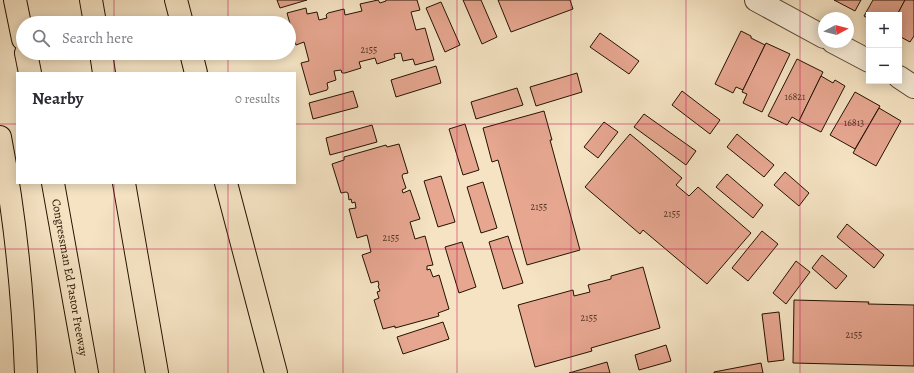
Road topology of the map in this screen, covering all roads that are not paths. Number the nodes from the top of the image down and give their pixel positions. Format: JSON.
{"nodes":[{"id":1,"x":15,"y":0,"type":"edge"},
{"id":2,"x":91,"y":0,"type":"edge"},
{"id":3,"x":176,"y":0,"type":"edge"},
{"id":4,"x":756,"y":0,"type":"edge"},
{"id":5,"x":18,"y":16,"type":"edge"},
{"id":6,"x":94,"y":16,"type":"edge"},
{"id":7,"x":180,"y":16,"type":"edge"},
{"id":8,"x":818,"y":34,"type":"edge"},
{"id":9,"x":844,"y":48,"type":"edge"},
{"id":10,"x":866,"y":59,"type":"edge"},
{"id":11,"x":27,"y":60,"type":"edge"},
{"id":12,"x":102,"y":60,"type":"edge"},
{"id":13,"x":193,"y":60,"type":"edge"},
{"id":14,"x":30,"y":72,"type":"edge"},
{"id":15,"x":104,"y":72,"type":"edge"},
{"id":16,"x":196,"y":72,"type":"edge"},
{"id":17,"x":902,"y":79,"type":"edge"},
{"id":18,"x":914,"y":87,"type":"edge"},
{"id":19,"x":0,"y":137,"type":"edge"},
{"id":20,"x":53,"y":184,"type":"edge"},
{"id":21,"x":124,"y":184,"type":"edge"},
{"id":22,"x":226,"y":184,"type":"edge"},
{"id":23,"x":26,"y":373,"type":"edge"},
{"id":24,"x":87,"y":373,"type":"edge"},
{"id":25,"x":157,"y":373,"type":"edge"},
{"id":26,"x":276,"y":373,"type":"edge"}],
"edges":[{"from":1,"to":5,"type":"highway"},
{"from":2,"to":6,"type":"highway"},
{"from":3,"to":7,"type":"highway"},
{"from":4,"to":8,"type":"street"},
{"from":9,"to":10,"type":"street"},
{"from":11,"to":14,"type":"highway"},
{"from":12,"to":15,"type":"highway"},
{"from":13,"to":16,"type":"highway"},
{"from":17,"to":18,"type":"street"},
{"from":19,"to":23,"type":"highway"},
{"from":20,"to":24,"type":"highway","name":"Congressman Ed Pastor Freeway"},
{"from":21,"to":25,"type":"highway"},
{"from":22,"to":26,"type":"highway"}]}
